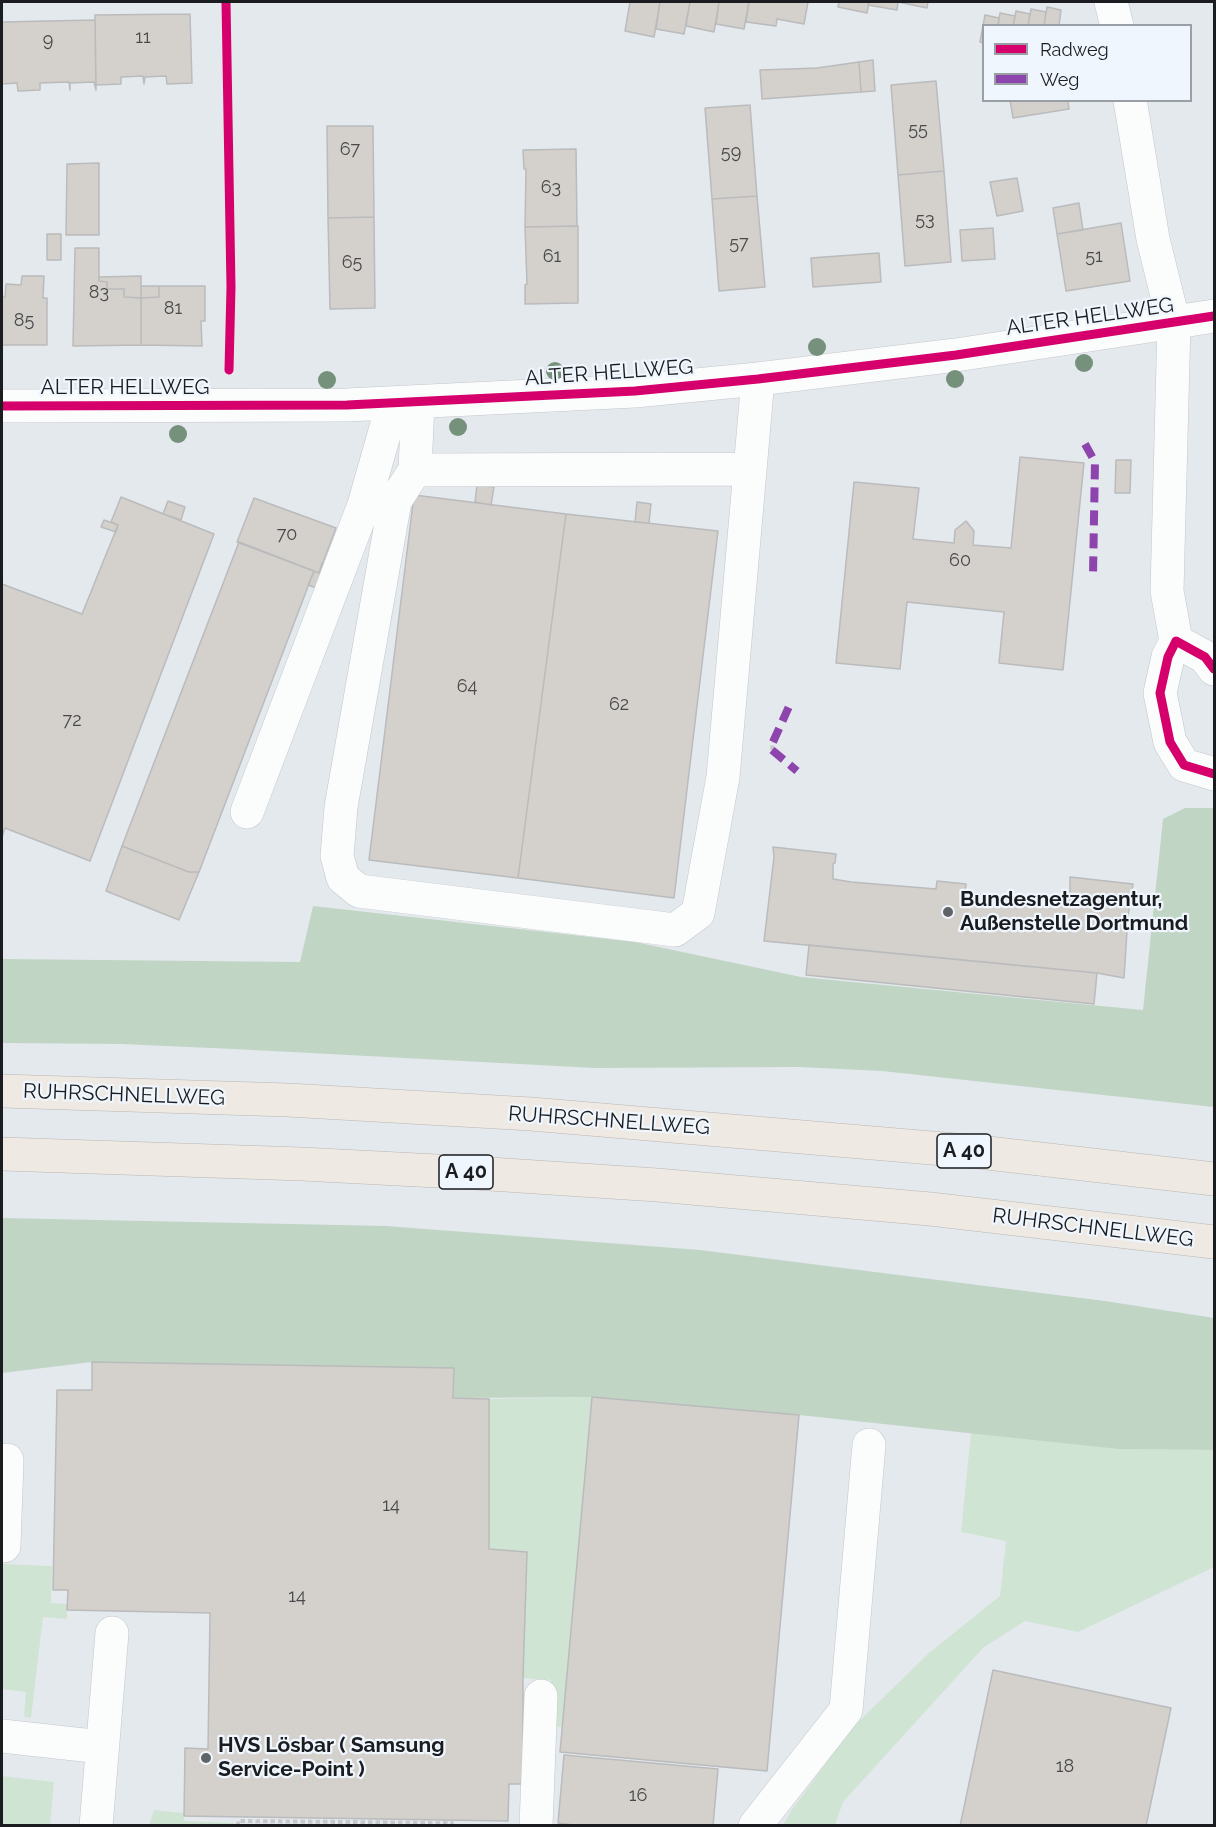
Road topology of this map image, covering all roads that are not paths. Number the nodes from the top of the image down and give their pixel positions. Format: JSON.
{"nodes":[{"id":1,"x":1111,"y":2,"type":"edge"},
{"id":2,"x":1116,"y":24,"type":"edge"},
{"id":3,"x":1130,"y":102,"type":"edge"},
{"id":4,"x":1215,"y":316,"type":"edge"},
{"id":5,"x":1174,"y":324,"type":"junction"},
{"id":6,"x":758,"y":379,"type":"junction"},
{"id":7,"x":405,"y":403,"type":"junction"},
{"id":8,"x":2,"y":406,"type":"edge"},
{"id":9,"x":750,"y":469,"type":"junction"},
{"id":10,"x":415,"y":470,"type":"junction"},
{"id":11,"x":1176,"y":641,"type":"junction"},
{"id":12,"x":1215,"y":669,"type":"edge"},
{"id":13,"x":1215,"y":774,"type":"edge"},
{"id":14,"x":248,"y":812,"type":"dead end"},
{"id":15,"x":2,"y":1091,"type":"edge"},
{"id":16,"x":2,"y":1154,"type":"edge"},
{"id":17,"x":1215,"y":1179,"type":"edge"},
{"id":18,"x":1215,"y":1242,"type":"edge"},
{"id":19,"x":869,"y":1445,"type":"dead end"},
{"id":20,"x":7,"y":1460,"type":"dead end"},
{"id":21,"x":2,"y":1546,"type":"edge"},
{"id":22,"x":112,"y":1633,"type":"dead end"},
{"id":23,"x":541,"y":1696,"type":"dead end"},
{"id":24,"x":2,"y":1736,"type":"edge"},
{"id":25,"x":102,"y":1747,"type":"junction"},
{"id":26,"x":96,"y":1826,"type":"edge"},
{"id":27,"x":536,"y":1826,"type":"edge"},
{"id":28,"x":755,"y":1826,"type":"edge"}],
"edges":[{"from":1,"to":2,"type":"street"},
{"from":3,"to":5,"type":"street"},
{"from":4,"to":5,"type":"street","name":"ALTER HELLWEG"},
{"from":5,"to":6,"type":"street","name":"ALTER HELLWEG"},
{"from":5,"to":11,"type":"street","name":"ALTER HELLWEG"},
{"from":6,"to":7,"type":"street","name":"ALTER HELLWEG"},
{"from":6,"to":9,"type":"street"},
{"from":7,"to":8,"type":"street","name":"ALTER HELLWEG"},
{"from":7,"to":10,"type":"street"},
{"from":7,"to":14,"type":"street"},
{"from":9,"to":10,"type":"street"},
{"from":9,"to":10,"type":"street"},
{"from":11,"to":12,"type":"street"},
{"from":11,"to":13,"type":"street"},
{"from":15,"to":17,"type":"highway","name":"RUHRSCHNELLWEG","number":"A 40"},
{"from":16,"to":18,"type":"highway","name":"RUHRSCHNELLWEG","number":"A 40"},
{"from":19,"to":28,"type":"street"},
{"from":20,"to":21,"type":"street"},
{"from":22,"to":25,"type":"street"},
{"from":23,"to":27,"type":"street"},
{"from":24,"to":25,"type":"street"},
{"from":25,"to":26,"type":"street"}]}
